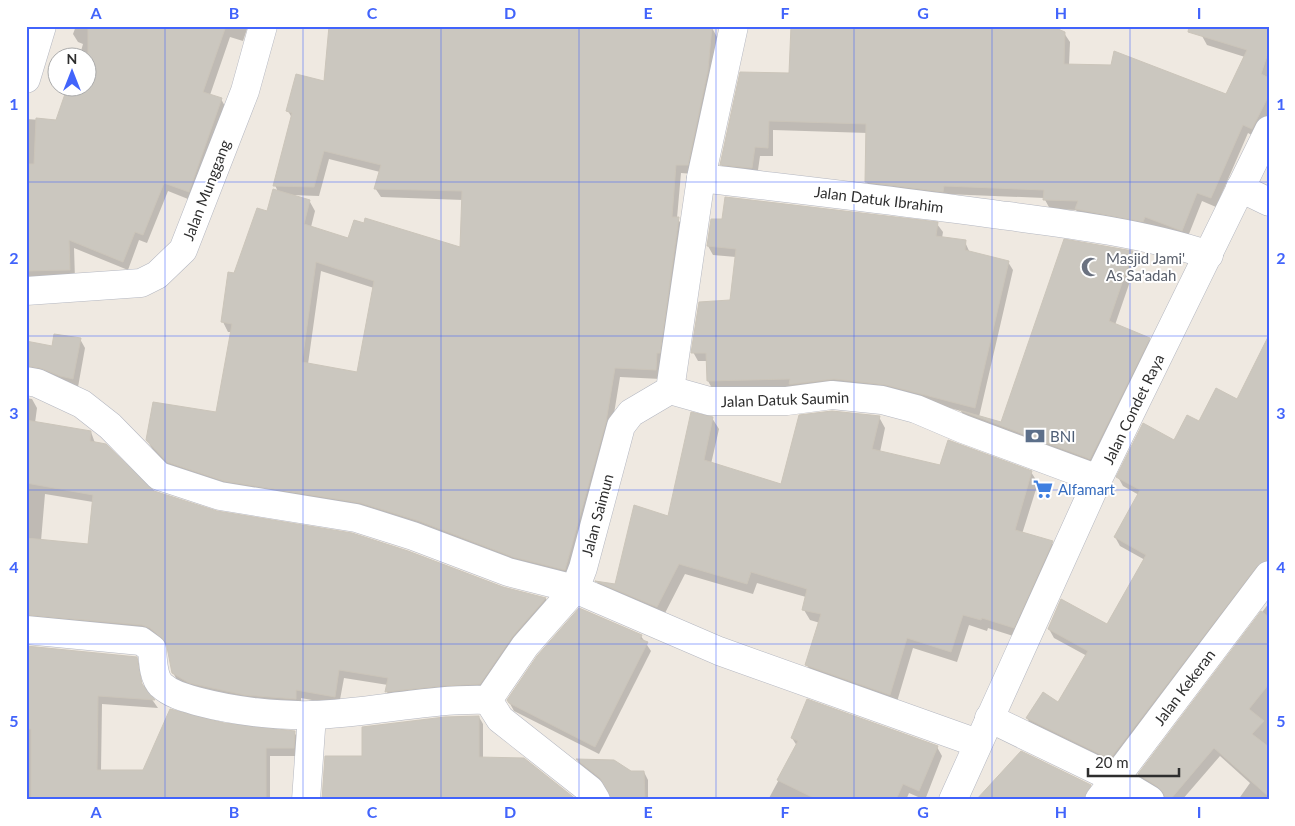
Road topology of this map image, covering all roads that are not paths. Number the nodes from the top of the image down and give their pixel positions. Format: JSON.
{"nodes":[{"id":1,"x":42,"y":26,"type":"edge"},
{"id":2,"x":263,"y":26,"type":"edge"},
{"id":3,"x":734,"y":26,"type":"edge"},
{"id":4,"x":26,"y":79,"type":"edge"},
{"id":5,"x":1269,"y":130,"type":"edge"},
{"id":6,"x":701,"y":178,"type":"junction"},
{"id":7,"x":1240,"y":188,"type":"junction"},
{"id":8,"x":1269,"y":202,"type":"edge"},
{"id":9,"x":1209,"y":255,"type":"junction"},
{"id":10,"x":26,"y":291,"type":"edge"},
{"id":11,"x":26,"y":381,"type":"edge"},
{"id":12,"x":670,"y":390,"type":"junction"},
{"id":13,"x":1098,"y":479,"type":"junction"},
{"id":14,"x":1269,"y":575,"type":"edge"},
{"id":15,"x":575,"y":589,"type":"junction"},
{"id":16,"x":26,"y":630,"type":"edge"},
{"id":17,"x":488,"y":700,"type":"junction"},
{"id":18,"x":312,"y":715,"type":"junction"},
{"id":19,"x":989,"y":718,"type":"junction"},
{"id":20,"x":977,"y":743,"type":"junction"},
{"id":21,"x":1107,"y":789,"type":"edge"},
{"id":22,"x":306,"y":800,"type":"edge"},
{"id":23,"x":596,"y":800,"type":"edge"},
{"id":24,"x":953,"y":800,"type":"edge"},
{"id":25,"x":1150,"y":800,"type":"edge"}],
"edges":[{"from":1,"to":4,"type":"street"},
{"from":2,"to":10,"type":"street","name":"Jalan Munggang"},
{"from":3,"to":6,"type":"street"},
{"from":5,"to":7,"type":"street","name":"Jalan Condet Raya"},
{"from":6,"to":9,"type":"street","name":"Jalan Datuk Ibrahim"},
{"from":6,"to":12,"type":"street"},
{"from":7,"to":8,"type":"street"},
{"from":7,"to":9,"type":"street","name":"Jalan Condet Raya"},
{"from":9,"to":13,"type":"street","name":"Jalan Condet Raya"},
{"from":11,"to":15,"type":"street"},
{"from":12,"to":13,"type":"street","name":"Jalan Datuk Saumin"},
{"from":12,"to":15,"type":"street","name":"Jalan Saimun"},
{"from":13,"to":19,"type":"street","name":"Jalan Condet Raya"},
{"from":14,"to":21,"type":"street","name":"Jalan Kekeran"},
{"from":15,"to":17,"type":"street","name":"Jalan Saimun"},
{"from":15,"to":20,"type":"street"},
{"from":16,"to":18,"type":"street"},
{"from":17,"to":18,"type":"street"},
{"from":17,"to":23,"type":"street"},
{"from":18,"to":22,"type":"street"},
{"from":19,"to":20,"type":"street","name":"Jalan Condet Raya"},
{"from":19,"to":21,"type":"street"},
{"from":20,"to":24,"type":"street","name":"Jalan Condet Raya"},
{"from":21,"to":25,"type":"street"}]}
